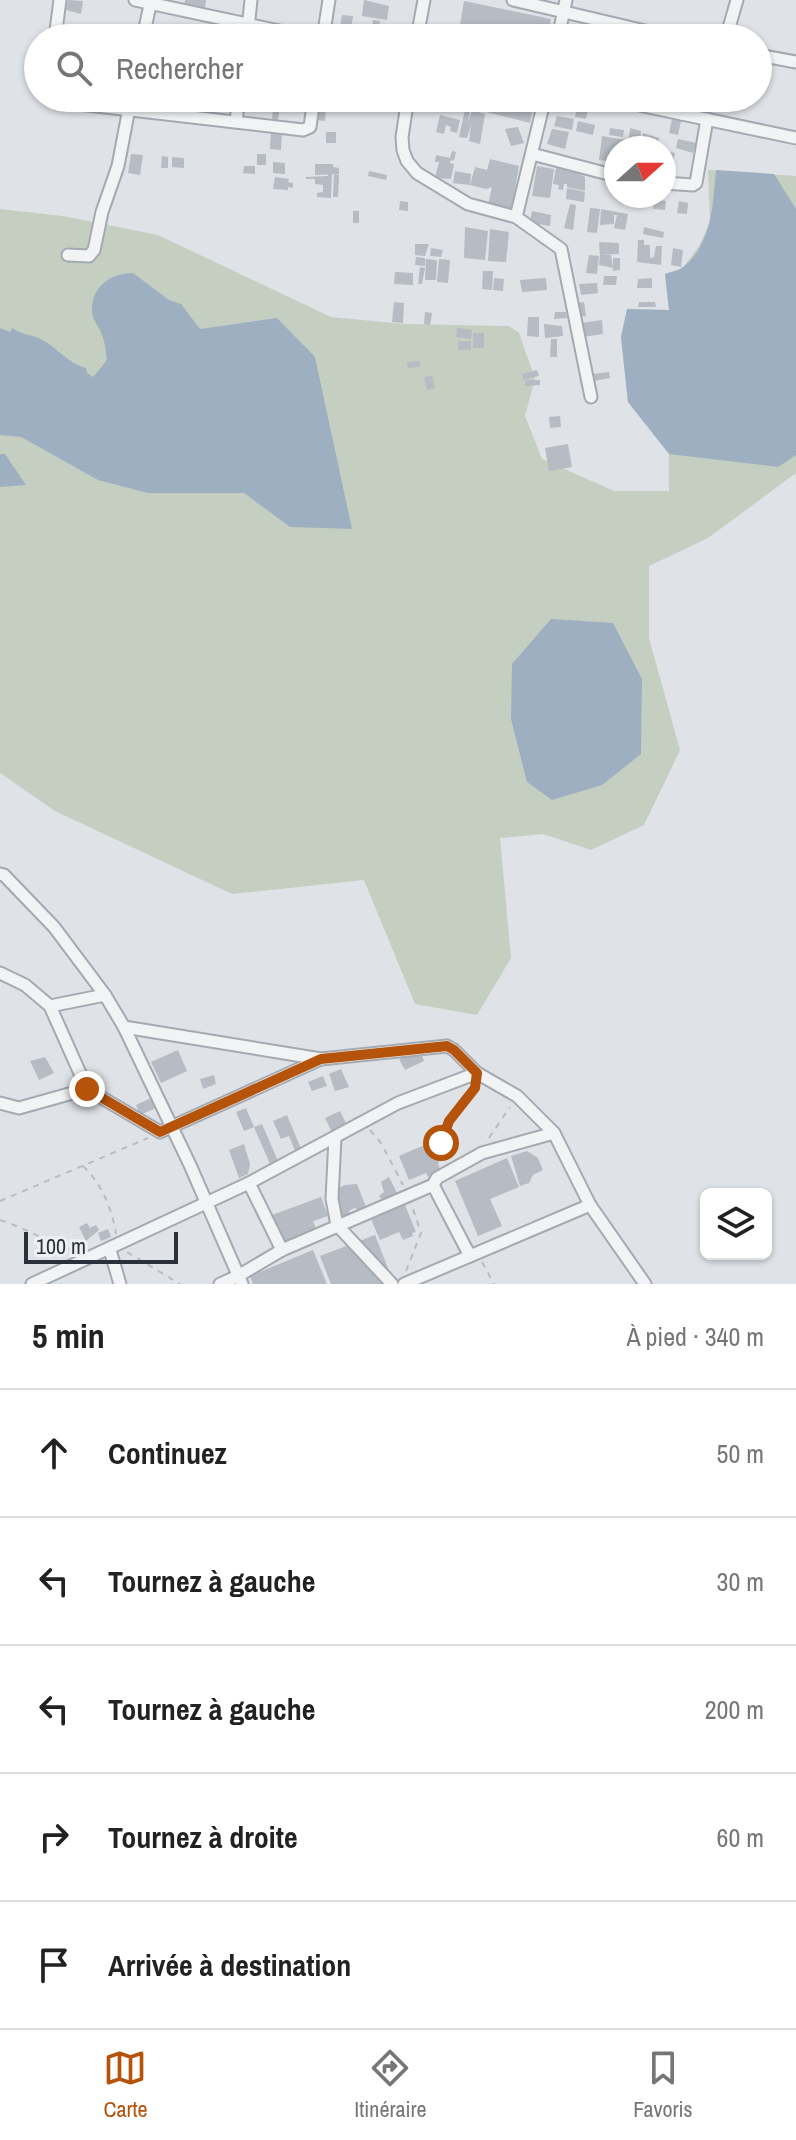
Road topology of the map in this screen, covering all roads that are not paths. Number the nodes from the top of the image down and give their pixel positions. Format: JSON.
{"nodes":[{"id":1,"x":60,"y":0,"type":"edge"},
{"id":2,"x":135,"y":0,"type":"edge"},
{"id":3,"x":251,"y":0,"type":"edge"},
{"id":4,"x":329,"y":0,"type":"edge"},
{"id":5,"x":424,"y":0,"type":"edge"},
{"id":6,"x":513,"y":0,"type":"edge"},
{"id":7,"x":737,"y":0,"type":"edge"},
{"id":8,"x":150,"y":2,"type":"edge"},
{"id":9,"x":565,"y":5,"type":"edge"},
{"id":10,"x":57,"y":24,"type":"edge"},
{"id":11,"x":146,"y":24,"type":"edge"},
{"id":12,"x":222,"y":24,"type":"edge"},
{"id":13,"x":249,"y":24,"type":"edge"},
{"id":14,"x":325,"y":24,"type":"edge"},
{"id":15,"x":420,"y":24,"type":"edge"},
{"id":16,"x":628,"y":24,"type":"edge"},
{"id":17,"x":730,"y":24,"type":"edge"},
{"id":18,"x":772,"y":58,"type":"edge"},
{"id":19,"x":796,"y":62,"type":"edge"},
{"id":20,"x":128,"y":112,"type":"edge"},
{"id":21,"x":183,"y":112,"type":"edge"},
{"id":22,"x":237,"y":112,"type":"edge"},
{"id":23,"x":312,"y":112,"type":"edge"},
{"id":24,"x":406,"y":112,"type":"edge"},
{"id":25,"x":542,"y":112,"type":"edge"},
{"id":26,"x":672,"y":112,"type":"edge"},
{"id":27,"x":682,"y":114,"type":"joint"},
{"id":28,"x":707,"y":119,"type":"junction"},
{"id":29,"x":236,"y":121,"type":"junction"},
{"id":30,"x":796,"y":138,"type":"edge"},
{"id":31,"x":532,"y":154,"type":"junction"},
{"id":32,"x":604,"y":173,"type":"edge"},
{"id":33,"x":676,"y":184,"type":"edge"},
{"id":34,"x":516,"y":217,"type":"junction"},
{"id":35,"x":68,"y":255,"type":"dead end"},
{"id":36,"x":591,"y":397,"type":"dead end"},
{"id":37,"x":0,"y":874,"type":"edge"},
{"id":38,"x":0,"y":973,"type":"edge"},
{"id":39,"x":105,"y":995,"type":"junction"},
{"id":40,"x":50,"y":1006,"type":"junction"},
{"id":41,"x":124,"y":1027,"type":"junction"},
{"id":42,"x":321,"y":1059,"type":"junction"},
{"id":43,"x":477,"y":1073,"type":"junction"},
{"id":44,"x":87,"y":1089,"type":"junction"},
{"id":45,"x":0,"y":1103,"type":"edge"},
{"id":46,"x":165,"y":1130,"type":"junction"},
{"id":47,"x":554,"y":1133,"type":"junction"},
{"id":48,"x":335,"y":1138,"type":"junction"},
{"id":49,"x":435,"y":1182,"type":"junction"},
{"id":50,"x":249,"y":1183,"type":"junction"},
{"id":51,"x":206,"y":1204,"type":"junction"},
{"id":52,"x":590,"y":1205,"type":"junction"},
{"id":53,"x":337,"y":1225,"type":"junction"},
{"id":54,"x":110,"y":1250,"type":"junction"},
{"id":55,"x":282,"y":1250,"type":"junction"},
{"id":56,"x":470,"y":1256,"type":"junction"},
{"id":57,"x":240,"y":1280,"type":"edge"},
{"id":58,"x":32,"y":1284,"type":"edge"},
{"id":59,"x":120,"y":1284,"type":"edge"},
{"id":60,"x":220,"y":1284,"type":"edge"},
{"id":61,"x":392,"y":1284,"type":"edge"},
{"id":62,"x":404,"y":1284,"type":"edge"},
{"id":63,"x":645,"y":1284,"type":"edge"}],
"edges":[{"from":1,"to":10,"type":"street"},
{"from":2,"to":8,"type":"street"},
{"from":3,"to":13,"type":"street"},
{"from":4,"to":14,"type":"street"},
{"from":5,"to":15,"type":"street"},
{"from":6,"to":9,"type":"street"},
{"from":7,"to":17,"type":"street"},
{"from":8,"to":11,"type":"street"},
{"from":8,"to":12,"type":"street"},
{"from":9,"to":16,"type":"street"},
{"from":18,"to":19,"type":"street"},
{"from":20,"to":35,"type":"street"},
{"from":21,"to":29,"type":"street"},
{"from":22,"to":29,"type":"street"},
{"from":23,"to":29,"type":"street"},
{"from":24,"to":34,"type":"street"},
{"from":25,"to":31,"type":"street"},
{"from":26,"to":27,"type":"street"},
{"from":27,"to":28,"type":"street"},
{"from":28,"to":30,"type":"street"},
{"from":28,"to":33,"type":"street"},
{"from":31,"to":32,"type":"street"},
{"from":31,"to":34,"type":"street"},
{"from":34,"to":36,"type":"street"},
{"from":37,"to":39,"type":"street"},
{"from":38,"to":40,"type":"street"},
{"from":39,"to":40,"type":"street"},
{"from":39,"to":41,"type":"street"},
{"from":40,"to":44,"type":"street"},
{"from":41,"to":42,"type":"street"},
{"from":41,"to":46,"type":"street"},
{"from":42,"to":43,"type":"street"},
{"from":42,"to":46,"type":"street"},
{"from":43,"to":47,"type":"street"},
{"from":43,"to":48,"type":"street"},
{"from":44,"to":45,"type":"street"},
{"from":44,"to":46,"type":"street"},
{"from":46,"to":51,"type":"street"},
{"from":47,"to":49,"type":"street"},
{"from":47,"to":52,"type":"street"},
{"from":48,"to":50,"type":"street"},
{"from":48,"to":53,"type":"street"},
{"from":49,"to":53,"type":"street"},
{"from":49,"to":56,"type":"street"},
{"from":50,"to":51,"type":"street"},
{"from":50,"to":55,"type":"street"},
{"from":51,"to":54,"type":"street"},
{"from":51,"to":57,"type":"street"},
{"from":52,"to":56,"type":"street"},
{"from":52,"to":63,"type":"street"},
{"from":53,"to":55,"type":"street"},
{"from":53,"to":61,"type":"street"},
{"from":54,"to":58,"type":"street"},
{"from":54,"to":59,"type":"street"},
{"from":55,"to":57,"type":"street"},
{"from":56,"to":62,"type":"street"},
{"from":57,"to":60,"type":"street"}]}
